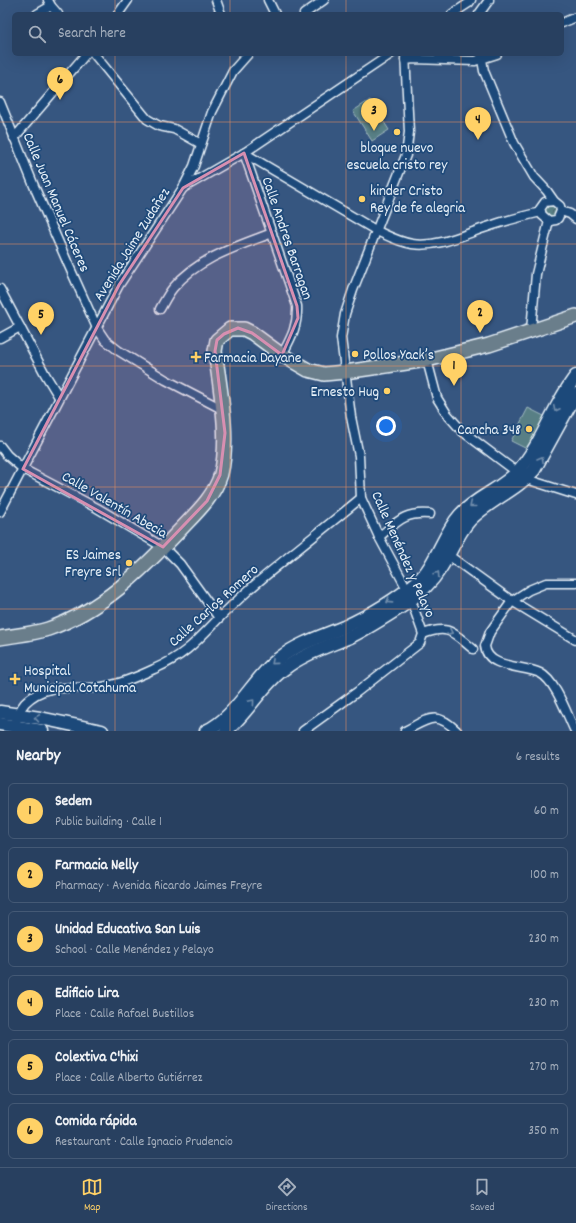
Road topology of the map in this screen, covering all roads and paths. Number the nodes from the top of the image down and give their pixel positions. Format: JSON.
{"nodes":[{"id":1,"x":128,"y":0,"type":"edge"},
{"id":2,"x":216,"y":0,"type":"edge"},
{"id":3,"x":268,"y":0,"type":"edge"},
{"id":4,"x":324,"y":0,"type":"edge"},
{"id":5,"x":490,"y":0,"type":"edge"},
{"id":6,"x":471,"y":1,"type":"edge"},
{"id":7,"x":50,"y":3,"type":"edge"},
{"id":8,"x":39,"y":12,"type":"edge"},
{"id":9,"x":57,"y":12,"type":"edge"},
{"id":10,"x":119,"y":12,"type":"edge"},
{"id":11,"x":220,"y":12,"type":"edge"},
{"id":12,"x":274,"y":12,"type":"edge"},
{"id":13,"x":307,"y":12,"type":"edge"},
{"id":14,"x":455,"y":12,"type":"edge"},
{"id":15,"x":474,"y":12,"type":"edge"},
{"id":16,"x":481,"y":12,"type":"edge"},
{"id":17,"x":576,"y":17,"type":"edge"},
{"id":18,"x":564,"y":23,"type":"edge"},
{"id":19,"x":84,"y":56,"type":"edge"},
{"id":20,"x":96,"y":56,"type":"edge"},
{"id":21,"x":244,"y":56,"type":"edge"},
{"id":22,"x":388,"y":56,"type":"edge"},
{"id":23,"x":405,"y":57,"type":"edge"},
{"id":24,"x":481,"y":57,"type":"edge"},
{"id":25,"x":0,"y":102,"type":"edge"},
{"id":26,"x":14,"y":138,"type":"junction"},
{"id":27,"x":201,"y":144,"type":"junction"},
{"id":28,"x":244,"y":153,"type":"junction"},
{"id":29,"x":183,"y":188,"type":"junction"},
{"id":30,"x":554,"y":201,"type":"junction"},
{"id":31,"x":540,"y":212,"type":"junction"},
{"id":32,"x":561,"y":212,"type":"junction"},
{"id":33,"x":576,"y":219,"type":"edge"},
{"id":34,"x":549,"y":221,"type":"junction"},
{"id":35,"x":377,"y":231,"type":"junction"},
{"id":36,"x":272,"y":233,"type":"junction"},
{"id":37,"x":0,"y":289,"type":"edge"},
{"id":38,"x":160,"y":309,"type":"dead end"},
{"id":39,"x":576,"y":316,"type":"edge"},
{"id":40,"x":20,"y":327,"type":"junction"},
{"id":41,"x":97,"y":328,"type":"junction"},
{"id":42,"x":531,"y":330,"type":"junction"},
{"id":43,"x":0,"y":338,"type":"edge"},
{"id":44,"x":282,"y":354,"type":"junction"},
{"id":45,"x":427,"y":360,"type":"junction"},
{"id":46,"x":345,"y":372,"type":"junction"},
{"id":47,"x":576,"y":376,"type":"edge"},
{"id":48,"x":576,"y":394,"type":"edge"},
{"id":49,"x":60,"y":398,"type":"junction"},
{"id":50,"x":222,"y":409,"type":"junction"},
{"id":51,"x":0,"y":446,"type":"edge"},
{"id":52,"x":23,"y":469,"type":"junction"},
{"id":53,"x":521,"y":476,"type":"junction"},
{"id":54,"x":576,"y":495,"type":"edge"},
{"id":55,"x":361,"y":498,"type":"junction"},
{"id":56,"x":0,"y":512,"type":"edge"},
{"id":57,"x":430,"y":514,"type":"dead end"},
{"id":58,"x":379,"y":537,"type":"junction"},
{"id":59,"x":164,"y":547,"type":"junction"},
{"id":60,"x":444,"y":551,"type":"junction"},
{"id":61,"x":576,"y":583,"type":"edge"},
{"id":62,"x":409,"y":594,"type":"junction"},
{"id":63,"x":512,"y":601,"type":"junction"},
{"id":64,"x":219,"y":618,"type":"junction"},
{"id":65,"x":423,"y":634,"type":"junction"},
{"id":66,"x":0,"y":638,"type":"edge"},
{"id":67,"x":576,"y":640,"type":"edge"},
{"id":68,"x":473,"y":649,"type":"dead end"},
{"id":69,"x":0,"y":712,"type":"edge"},
{"id":70,"x":0,"y":724,"type":"edge"},
{"id":71,"x":16,"y":725,"type":"edge"},
{"id":72,"x":42,"y":731,"type":"edge"},
{"id":73,"x":102,"y":731,"type":"edge"},
{"id":74,"x":206,"y":731,"type":"edge"},
{"id":75,"x":226,"y":731,"type":"edge"},
{"id":76,"x":303,"y":731,"type":"edge"},
{"id":77,"x":405,"y":731,"type":"edge"},
{"id":78,"x":457,"y":731,"type":"edge"},
{"id":79,"x":575,"y":731,"type":"edge"}],
"edges":[{"from":1,"to":10,"type":"street"},
{"from":2,"to":11,"type":"street"},
{"from":3,"to":12,"type":"street"},
{"from":4,"to":13,"type":"street"},
{"from":5,"to":16,"type":"street"},
{"from":6,"to":14,"type":"street"},
{"from":6,"to":15,"type":"street"},
{"from":7,"to":8,"type":"street"},
{"from":7,"to":9,"type":"street"},
{"from":17,"to":18,"type":"street"},
{"from":19,"to":26,"type":"street"},
{"from":20,"to":27,"type":"street"},
{"from":21,"to":27,"type":"street"},
{"from":22,"to":28,"type":"street","name":"Avenida Jaime Zudañez"},
{"from":23,"to":24,"type":"street"},
{"from":23,"to":35,"type":"street","name":"Calle Menéndez y Pelayo"},
{"from":24,"to":30,"type":"street"},
{"from":25,"to":26,"type":"street","name":"Calle Juan Manuel Cáceres"},
{"from":26,"to":41,"type":"street","name":"Calle Juan Manuel Cáceres"},
{"from":27,"to":29,"type":"street"},
{"from":28,"to":29,"type":"street","name":"Avenida Jaime Zudañez"},
{"from":28,"to":35,"type":"street"},
{"from":28,"to":36,"type":"street","name":"Calle Andres Barragan"},
{"from":29,"to":41,"type":"street","name":"Avenida Jaime Zudañez"},
{"from":30,"to":31,"type":"street"},
{"from":30,"to":32,"type":"street"},
{"from":31,"to":34,"type":"street"},
{"from":31,"to":35,"type":"street"},
{"from":32,"to":33,"type":"street"},
{"from":32,"to":34,"type":"street"},
{"from":34,"to":42,"type":"street"},
{"from":35,"to":46,"type":"street","name":"Calle Menéndez y Pelayo"},
{"from":36,"to":38,"type":"street"},
{"from":36,"to":44,"type":"street","name":"Calle Andres Barragan"},
{"from":37,"to":40,"type":"street"},
{"from":39,"to":42,"type":"main road"},
{"from":40,"to":43,"type":"street"},
{"from":40,"to":49,"type":"street"},
{"from":41,"to":49,"type":"street","name":"Avenida Jaime Zudañez"},
{"from":41,"to":50,"type":"street","name":"Calle Juan Manuel Cáceres"},
{"from":42,"to":45,"type":"main road"},
{"from":44,"to":46,"type":"main road"},
{"from":44,"to":50,"type":"main road"},
{"from":45,"to":46,"type":"main road"},
{"from":45,"to":53,"type":"street"},
{"from":46,"to":55,"type":"street","name":"Calle Menéndez y Pelayo"},
{"from":47,"to":53,"type":"street","one_way":true},
{"from":53,"to":48,"type":"street","one_way":true},
{"from":49,"to":52,"type":"street","name":"Avenida Jaime Zudañez"},
{"from":50,"to":59,"type":"main road"},
{"from":51,"to":52,"type":"street","name":"Calle Valentín Abecia"},
{"from":52,"to":56,"type":"street","name":"Avenida Jaime Zudañez"},
{"from":52,"to":59,"type":"street","name":"Calle Valentín Abecia"},
{"from":53,"to":54,"type":"street"},
{"from":53,"to":60,"type":"street"},
{"from":55,"to":58,"type":"street","name":"Calle Menéndez y Pelayo"},
{"from":55,"to":64,"type":"street","name":"Calle Carlos Romero"},
{"from":57,"to":58,"type":"street"},
{"from":58,"to":62,"type":"street","name":"Calle Menéndez y Pelayo"},
{"from":59,"to":64,"type":"street","name":"Calle Valentín Abecia"},
{"from":59,"to":66,"type":"main road"},
{"from":60,"to":62,"type":"street"},
{"from":60,"to":63,"type":"street"},
{"from":61,"to":63,"type":"street"},
{"from":62,"to":65,"type":"street","name":"Calle Menéndez y Pelayo"},
{"from":62,"to":74,"type":"street","one_way":true},
{"from":75,"to":62,"type":"street","one_way":true},
{"from":63,"to":67,"type":"street"},
{"from":63,"to":79,"type":"street"},
{"from":64,"to":71,"type":"street","name":"Calle Carlos Romero"},
{"from":65,"to":68,"type":"street","one_way":true},
{"from":65,"to":76,"type":"street","name":"Calle Menéndez y Pelayo"},
{"from":69,"to":71,"type":"street"},
{"from":70,"to":71,"type":"street"},
{"from":71,"to":72,"type":"street"},
{"from":73,"to":71,"type":"street","one_way":true},
{"from":77,"to":78,"type":"street"}]}
